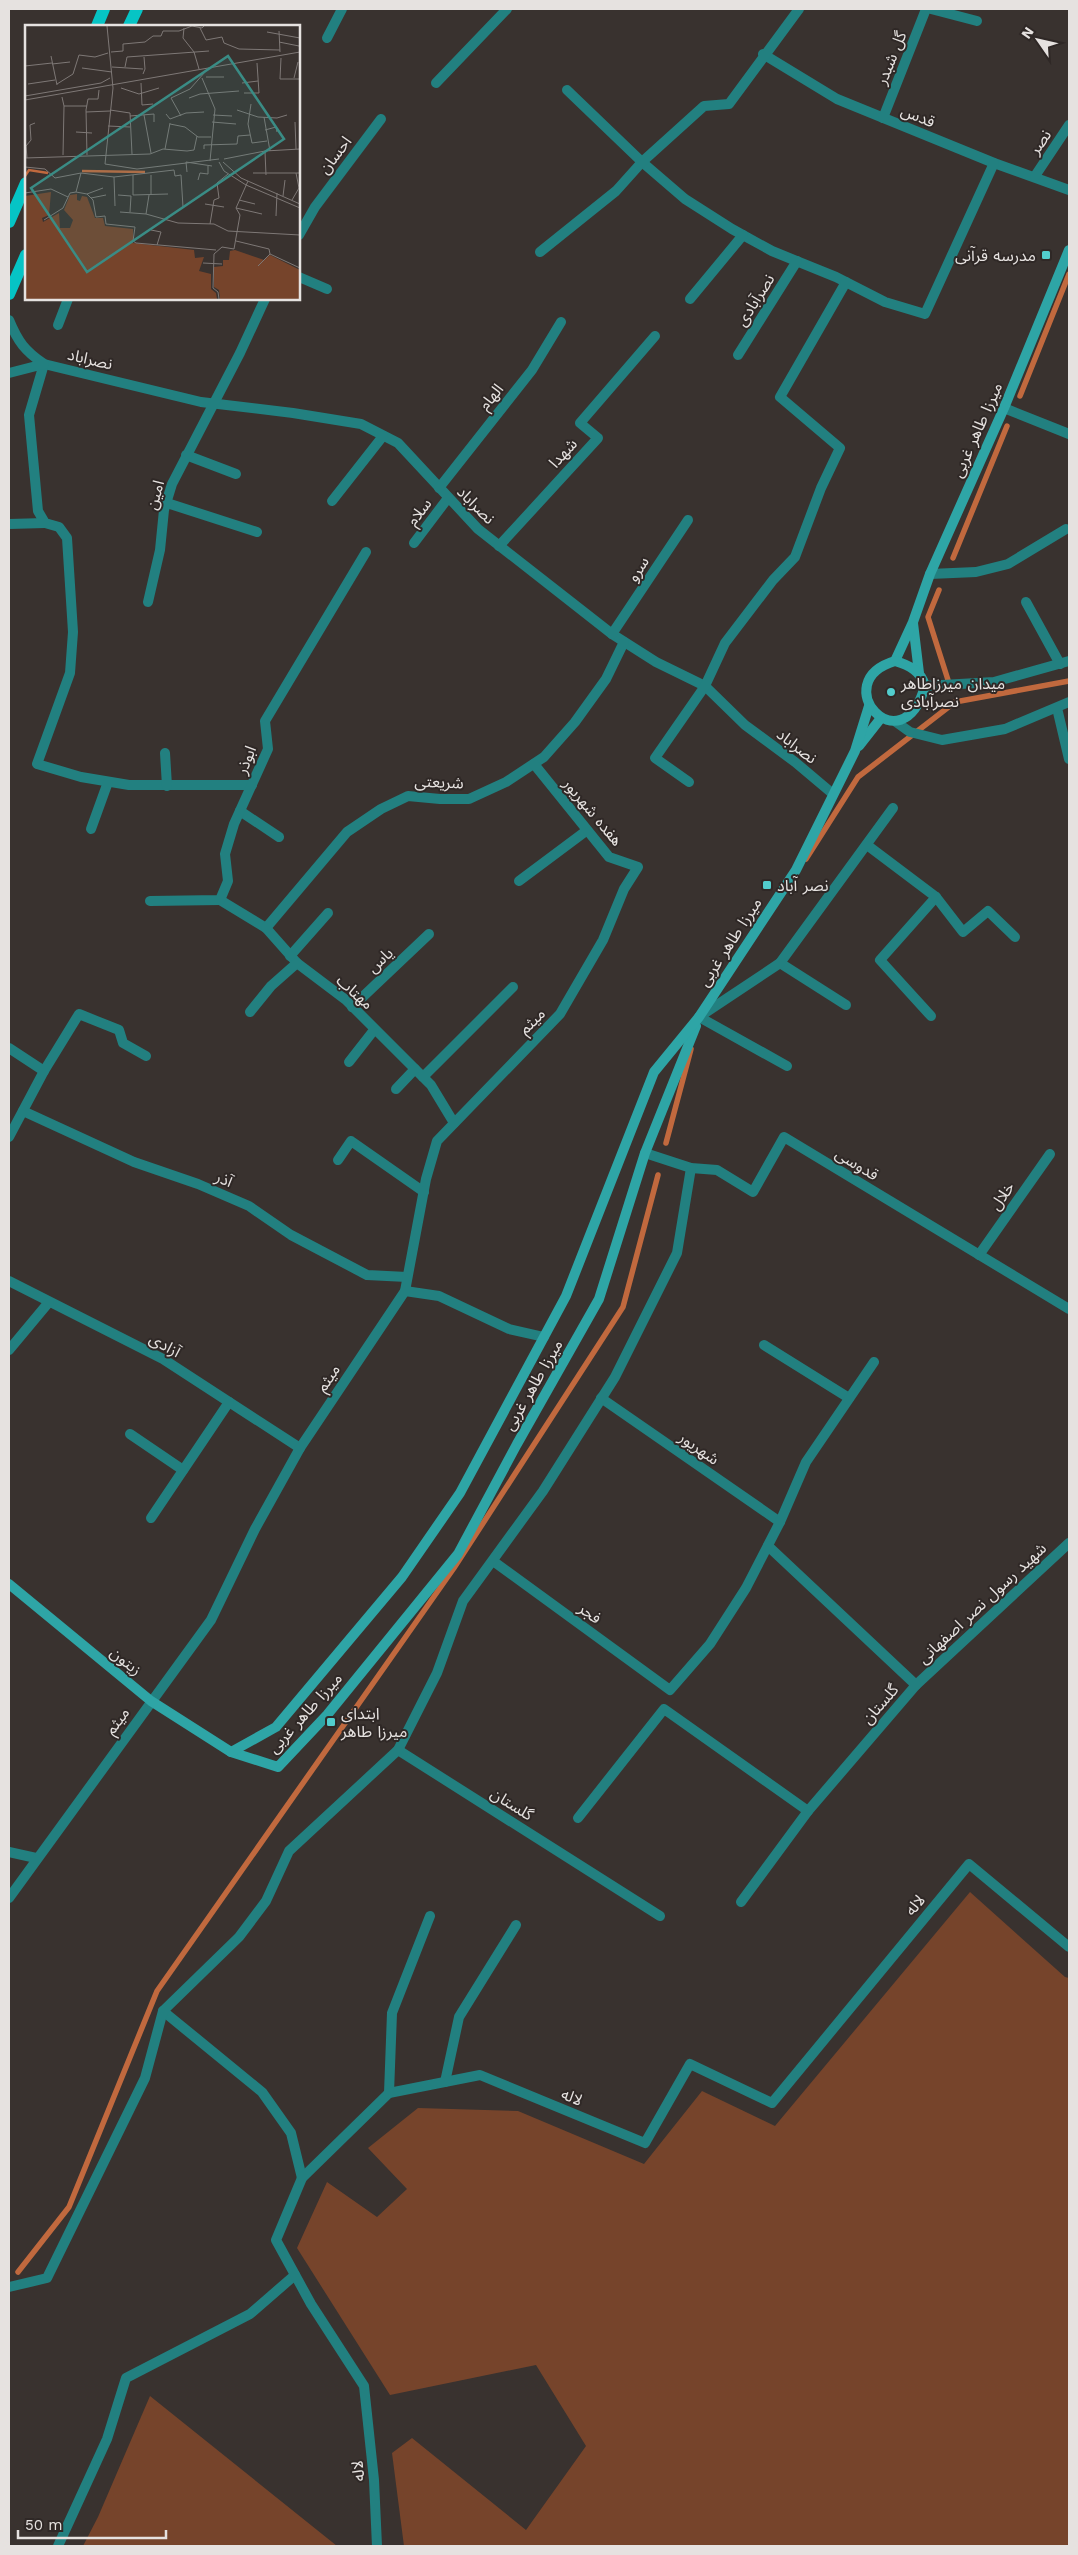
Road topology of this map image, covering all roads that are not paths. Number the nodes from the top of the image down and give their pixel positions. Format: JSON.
{"nodes":[{"id":1,"x":104,"y":9,"type":"edge"},
{"id":2,"x":136,"y":9,"type":"edge"},
{"id":3,"x":342,"y":9,"type":"edge"},
{"id":4,"x":507,"y":9,"type":"edge"},
{"id":5,"x":799,"y":9,"type":"edge"},
{"id":6,"x":926,"y":9,"type":"edge"},
{"id":7,"x":931,"y":9,"type":"edge"},
{"id":8,"x":978,"y":21,"type":"dead end"},
{"id":9,"x":97,"y":25,"type":"edge"},
{"id":10,"x":129,"y":25,"type":"edge"},
{"id":11,"x":327,"y":38,"type":"dead end"},
{"id":12,"x":764,"y":54,"type":"junction"},
{"id":13,"x":436,"y":83,"type":"dead end"},
{"id":14,"x":567,"y":90,"type":"dead end"},
{"id":15,"x":883,"y":118,"type":"junction"},
{"id":16,"x":381,"y":119,"type":"dead end"},
{"id":17,"x":1069,"y":126,"type":"edge"},
{"id":18,"x":642,"y":162,"type":"junction"},
{"id":19,"x":994,"y":164,"type":"junction"},
{"id":20,"x":1035,"y":176,"type":"junction"},
{"id":21,"x":25,"y":185,"type":"edge"},
{"id":22,"x":1069,"y":190,"type":"edge"},
{"id":23,"x":9,"y":218,"type":"edge"},
{"id":24,"x":300,"y":233,"type":"edge"},
{"id":25,"x":743,"y":235,"type":"junction"},
{"id":26,"x":1069,"y":250,"type":"edge"},
{"id":27,"x":540,"y":252,"type":"dead end"},
{"id":28,"x":25,"y":257,"type":"edge"},
{"id":29,"x":797,"y":261,"type":"junction"},
{"id":30,"x":300,"y":277,"type":"edge"},
{"id":31,"x":846,"y":282,"type":"junction"},
{"id":32,"x":327,"y":290,"type":"dead end"},
{"id":33,"x":9,"y":294,"type":"edge"},
{"id":34,"x":690,"y":299,"type":"dead end"},
{"id":35,"x":68,"y":300,"type":"edge"},
{"id":36,"x":265,"y":300,"type":"edge"},
{"id":37,"x":9,"y":320,"type":"edge"},
{"id":38,"x":561,"y":322,"type":"dead end"},
{"id":39,"x":58,"y":325,"type":"dead end"},
{"id":40,"x":655,"y":336,"type":"dead end"},
{"id":41,"x":738,"y":355,"type":"dead end"},
{"id":42,"x":44,"y":364,"type":"junction"},
{"id":43,"x":9,"y":373,"type":"edge"},
{"id":44,"x":214,"y":403,"type":"junction"},
{"id":45,"x":1004,"y":408,"type":"junction"},
{"id":46,"x":1069,"y":434,"type":"edge"},
{"id":47,"x":383,"y":436,"type":"junction"},
{"id":48,"x":186,"y":455,"type":"junction"},
{"id":49,"x":236,"y":474,"type":"dead end"},
{"id":50,"x":440,"y":488,"type":"junction"},
{"id":51,"x":448,"y":498,"type":"junction"},
{"id":52,"x":332,"y":501,"type":"dead end"},
{"id":53,"x":166,"y":503,"type":"junction"},
{"id":54,"x":688,"y":520,"type":"dead end"},
{"id":55,"x":46,"y":523,"type":"junction"},
{"id":56,"x":9,"y":524,"type":"edge"},
{"id":57,"x":1066,"y":529,"type":"dead end"},
{"id":58,"x":257,"y":532,"type":"dead end"},
{"id":59,"x":414,"y":543,"type":"dead end"},
{"id":60,"x":499,"y":546,"type":"junction"},
{"id":61,"x":366,"y":552,"type":"dead end"},
{"id":62,"x":930,"y":574,"type":"junction"},
{"id":63,"x":148,"y":602,"type":"dead end"},
{"id":64,"x":1026,"y":602,"type":"dead end"},
{"id":65,"x":913,"y":622,"type":"junction"},
{"id":66,"x":612,"y":634,"type":"junction"},
{"id":67,"x":624,"y":642,"type":"junction"},
{"id":68,"x":895,"y":661,"type":"junction"},
{"id":69,"x":1064,"y":662,"type":"edge"},
{"id":70,"x":919,"y":673,"type":"junction"},
{"id":71,"x":705,"y":686,"type":"junction"},
{"id":72,"x":924,"y":686,"type":"junction"},
{"id":73,"x":1069,"y":702,"type":"edge"},
{"id":74,"x":869,"y":706,"type":"junction"},
{"id":75,"x":1057,"y":708,"type":"junction"},
{"id":76,"x":881,"y":718,"type":"junction"},
{"id":77,"x":896,"y":722,"type":"junction"},
{"id":78,"x":855,"y":750,"type":"junction"},
{"id":79,"x":166,"y":753,"type":"dead end"},
{"id":80,"x":1069,"y":759,"type":"edge"},
{"id":81,"x":534,"y":764,"type":"junction"},
{"id":82,"x":108,"y":782,"type":"junction"},
{"id":83,"x":689,"y":782,"type":"dead end"},
{"id":84,"x":252,"y":785,"type":"junction"},
{"id":85,"x":167,"y":786,"type":"junction"},
{"id":86,"x":833,"y":794,"type":"junction"},
{"id":87,"x":893,"y":808,"type":"dead end"},
{"id":88,"x":240,"y":811,"type":"junction"},
{"id":89,"x":91,"y":829,"type":"dead end"},
{"id":90,"x":586,"y":831,"type":"junction"},
{"id":91,"x":279,"y":837,"type":"dead end"},
{"id":92,"x":867,"y":845,"type":"junction"},
{"id":93,"x":638,"y":867,"type":"joint"},
{"id":94,"x":520,"y":881,"type":"dead end"},
{"id":95,"x":936,"y":897,"type":"junction"},
{"id":96,"x":220,"y":900,"type":"junction"},
{"id":97,"x":150,"y":901,"type":"dead end"},
{"id":98,"x":328,"y":913,"type":"dead end"},
{"id":99,"x":266,"y":928,"type":"junction"},
{"id":100,"x":429,"y":934,"type":"dead end"},
{"id":101,"x":1015,"y":936,"type":"dead end"},
{"id":102,"x":294,"y":959,"type":"junction"},
{"id":103,"x":780,"y":963,"type":"junction"},
{"id":104,"x":513,"y":987,"type":"dead end"},
{"id":105,"x":846,"y":1005,"type":"dead end"},
{"id":106,"x":352,"y":1007,"type":"junction"},
{"id":107,"x":250,"y":1012,"type":"dead end"},
{"id":108,"x":931,"y":1016,"type":"dead end"},
{"id":109,"x":699,"y":1017,"type":"junction"},
{"id":110,"x":374,"y":1030,"type":"junction"},
{"id":111,"x":9,"y":1048,"type":"edge"},
{"id":112,"x":146,"y":1056,"type":"dead end"},
{"id":113,"x":349,"y":1062,"type":"dead end"},
{"id":114,"x":787,"y":1066,"type":"dead end"},
{"id":115,"x":414,"y":1069,"type":"junction"},
{"id":116,"x":44,"y":1071,"type":"junction"},
{"id":117,"x":423,"y":1077,"type":"junction"},
{"id":118,"x":396,"y":1089,"type":"dead end"},
{"id":119,"x":23,"y":1111,"type":"junction"},
{"id":120,"x":454,"y":1123,"type":"junction"},
{"id":121,"x":9,"y":1136,"type":"edge"},
{"id":122,"x":645,"y":1153,"type":"junction"},
{"id":123,"x":1050,"y":1154,"type":"dead end"},
{"id":124,"x":338,"y":1160,"type":"dead end"},
{"id":125,"x":691,"y":1168,"type":"junction"},
{"id":126,"x":424,"y":1192,"type":"junction"},
{"id":127,"x":979,"y":1255,"type":"junction"},
{"id":128,"x":407,"y":1277,"type":"junction"},
{"id":129,"x":9,"y":1281,"type":"edge"},
{"id":130,"x":405,"y":1290,"type":"junction"},
{"id":131,"x":49,"y":1302,"type":"junction"},
{"id":132,"x":1069,"y":1309,"type":"edge"},
{"id":133,"x":544,"y":1337,"type":"junction"},
{"id":134,"x":764,"y":1345,"type":"dead end"},
{"id":135,"x":9,"y":1350,"type":"edge"},
{"id":136,"x":874,"y":1362,"type":"dead end"},
{"id":137,"x":601,"y":1398,"type":"junction"},
{"id":138,"x":849,"y":1398,"type":"junction"},
{"id":139,"x":229,"y":1402,"type":"junction"},
{"id":140,"x":130,"y":1434,"type":"dead end"},
{"id":141,"x":300,"y":1448,"type":"junction"},
{"id":142,"x":183,"y":1470,"type":"junction"},
{"id":143,"x":151,"y":1518,"type":"dead end"},
{"id":144,"x":780,"y":1522,"type":"junction"},
{"id":145,"x":1069,"y":1543,"type":"edge"},
{"id":146,"x":768,"y":1546,"type":"junction"},
{"id":147,"x":493,"y":1561,"type":"junction"},
{"id":148,"x":9,"y":1584,"type":"edge"},
{"id":149,"x":916,"y":1685,"type":"junction"},
{"id":150,"x":151,"y":1701,"type":"junction"},
{"id":151,"x":398,"y":1750,"type":"junction"},
{"id":152,"x":231,"y":1752,"type":"junction"},
{"id":153,"x":808,"y":1811,"type":"junction"},
{"id":154,"x":578,"y":1818,"type":"dead end"},
{"id":155,"x":9,"y":1852,"type":"edge"},
{"id":156,"x":36,"y":1858,"type":"junction"},
{"id":157,"x":9,"y":1898,"type":"edge"},
{"id":158,"x":741,"y":1902,"type":"dead end"},
{"id":159,"x":430,"y":1916,"type":"dead end"},
{"id":160,"x":660,"y":1916,"type":"dead end"},
{"id":161,"x":516,"y":1925,"type":"dead end"},
{"id":162,"x":1069,"y":1947,"type":"edge"},
{"id":163,"x":163,"y":2011,"type":"junction"},
{"id":164,"x":445,"y":2082,"type":"junction"},
{"id":165,"x":389,"y":2093,"type":"junction"},
{"id":166,"x":302,"y":2178,"type":"junction"},
{"id":167,"x":295,"y":2275,"type":"junction"},
{"id":168,"x":9,"y":2287,"type":"edge"},
{"id":169,"x":58,"y":2546,"type":"edge"},
{"id":170,"x":377,"y":2546,"type":"edge"}],
"edges":[{"from":1,"to":9,"type":"main road"},
{"from":2,"to":10,"type":"main road"},
{"from":3,"to":11,"type":"street"},
{"from":4,"to":13,"type":"street"},
{"from":5,"to":12,"type":"street"},
{"from":6,"to":15,"type":"street","name":"گل شبدر"},
{"from":7,"to":8,"type":"street"},
{"from":12,"to":15,"type":"street","name":"قدس"},
{"from":12,"to":18,"type":"street"},
{"from":14,"to":18,"type":"street"},
{"from":15,"to":19,"type":"street","name":"قدس"},
{"from":16,"to":24,"type":"street","name":"احسان"},
{"from":17,"to":20,"type":"street","name":"نصر"},
{"from":18,"to":25,"type":"street"},
{"from":18,"to":27,"type":"street"},
{"from":19,"to":20,"type":"street","name":"قدس"},
{"from":19,"to":31,"type":"street"},
{"from":20,"to":22,"type":"street","name":"قدس"},
{"from":21,"to":23,"type":"main road"},
{"from":25,"to":29,"type":"street"},
{"from":25,"to":34,"type":"street"},
{"from":26,"to":45,"type":"main road","name":"میرزا طاهر غربی"},
{"from":28,"to":33,"type":"main road"},
{"from":29,"to":31,"type":"street"},
{"from":29,"to":41,"type":"street","name":"نصرآبادی"},
{"from":30,"to":32,"type":"street"},
{"from":31,"to":71,"type":"street"},
{"from":35,"to":39,"type":"street"},
{"from":36,"to":44,"type":"street"},
{"from":37,"to":42,"type":"street"},
{"from":38,"to":50,"type":"street","name":"الهام"},
{"from":40,"to":60,"type":"street","name":"شهدا"},
{"from":42,"to":43,"type":"street"},
{"from":42,"to":44,"type":"street","name":"نصراباد"},
{"from":42,"to":55,"type":"street"},
{"from":44,"to":47,"type":"street","name":"نصراباد"},
{"from":44,"to":48,"type":"street","name":"امین"},
{"from":45,"to":46,"type":"street"},
{"from":45,"to":62,"type":"main road","name":"میرزا طاهر غربی"},
{"from":47,"to":50,"type":"street","name":"نصراباد"},
{"from":47,"to":52,"type":"street"},
{"from":48,"to":49,"type":"street"},
{"from":48,"to":53,"type":"street","name":"امین"},
{"from":50,"to":51,"type":"street","name":"نصراباد"},
{"from":51,"to":59,"type":"street","name":"سلام"},
{"from":51,"to":60,"type":"street","name":"نصراباد"},
{"from":53,"to":58,"type":"street"},
{"from":53,"to":63,"type":"street","name":"امین"},
{"from":54,"to":66,"type":"street","name":"سرو"},
{"from":55,"to":56,"type":"street"},
{"from":55,"to":82,"type":"street"},
{"from":57,"to":62,"type":"street"},
{"from":60,"to":66,"type":"street","name":"نصراباد"},
{"from":61,"to":84,"type":"street","name":"ابوذر"},
{"from":62,"to":65,"type":"main road","name":"میرزا طاهر غربی"},
{"from":64,"to":69,"type":"street"},
{"from":65,"to":68,"type":"main road","name":"میرزا طاهر غربی"},
{"from":65,"to":70,"type":"main road","name":"میرزا طاهر غربی"},
{"from":66,"to":67,"type":"street","name":"نصراباد"},
{"from":67,"to":71,"type":"street","name":"نصراباد"},
{"from":67,"to":81,"type":"street","name":"شریعتی"},
{"from":68,"to":70,"type":"main road"},
{"from":68,"to":74,"type":"main road","name":"میرزا طاهر غربی"},
{"from":69,"to":72,"type":"street"},
{"from":70,"to":72,"type":"main road","name":"میرزا طاهر غربی"},
{"from":71,"to":83,"type":"street"},
{"from":71,"to":86,"type":"street","name":"نصراباد"},
{"from":72,"to":77,"type":"main road"},
{"from":73,"to":75,"type":"street"},
{"from":74,"to":76,"type":"main road"},
{"from":74,"to":78,"type":"main road","name":"میرزا طاهر غربی"},
{"from":75,"to":77,"type":"street"},
{"from":75,"to":80,"type":"street"},
{"from":76,"to":77,"type":"main road"},
{"from":76,"to":78,"type":"main road","name":"میرزا طاهر غربی"},
{"from":78,"to":86,"type":"main road","name":"میرزا طاهر غربی"},
{"from":79,"to":85,"type":"street"},
{"from":81,"to":90,"type":"street","name":"هفده شهریور"},
{"from":81,"to":99,"type":"street","name":"شریعتی"},
{"from":82,"to":85,"type":"street"},
{"from":82,"to":89,"type":"street"},
{"from":84,"to":85,"type":"street"},
{"from":84,"to":88,"type":"street","name":"ابوذر"},
{"from":86,"to":109,"type":"main road","name":"میرزا طاهر غربی"},
{"from":87,"to":92,"type":"street"},
{"from":88,"to":91,"type":"street"},
{"from":88,"to":96,"type":"street","name":"ابوذر"},
{"from":90,"to":93,"type":"street","name":"هفده شهریور"},
{"from":90,"to":94,"type":"street"},
{"from":92,"to":95,"type":"street"},
{"from":92,"to":103,"type":"street"},
{"from":93,"to":120,"type":"street","name":"میثم"},
{"from":95,"to":101,"type":"street"},
{"from":95,"to":108,"type":"street"},
{"from":96,"to":97,"type":"street"},
{"from":96,"to":99,"type":"street","name":"مهتاب"},
{"from":98,"to":102,"type":"street"},
{"from":99,"to":102,"type":"street","name":"مهتاب"},
{"from":100,"to":106,"type":"street","name":"یاس"},
{"from":102,"to":106,"type":"street","name":"مهتاب"},
{"from":102,"to":107,"type":"street"},
{"from":103,"to":105,"type":"street"},
{"from":103,"to":109,"type":"street"},
{"from":104,"to":117,"type":"street"},
{"from":106,"to":110,"type":"street","name":"مهتاب"},
{"from":109,"to":114,"type":"street"},
{"from":109,"to":122,"type":"main road","name":"میرزا طاهر غربی"},
{"from":109,"to":133,"type":"main road","name":"میرزا طاهر غربی"},
{"from":110,"to":113,"type":"street"},
{"from":110,"to":115,"type":"street","name":"مهتاب"},
{"from":111,"to":116,"type":"street"},
{"from":112,"to":116,"type":"street"},
{"from":115,"to":117,"type":"street","name":"مهتاب"},
{"from":115,"to":118,"type":"street"},
{"from":116,"to":119,"type":"street"},
{"from":117,"to":120,"type":"street","name":"مهتاب"},
{"from":119,"to":121,"type":"street"},
{"from":119,"to":128,"type":"street","name":"آذر"},
{"from":120,"to":126,"type":"street","name":"میثم"},
{"from":122,"to":125,"type":"street","name":"قدوسی"},
{"from":122,"to":152,"type":"main road","name":"میرزا طاهر غربی"},
{"from":123,"to":127,"type":"street","name":"خلال"},
{"from":124,"to":126,"type":"street"},
{"from":125,"to":127,"type":"street","name":"قدوسی"},
{"from":125,"to":137,"type":"street"},
{"from":126,"to":128,"type":"street","name":"میثم"},
{"from":127,"to":132,"type":"street","name":"قدوسی"},
{"from":128,"to":130,"type":"street","name":"میثم"},
{"from":129,"to":131,"type":"street","name":"آزادی"},
{"from":130,"to":133,"type":"street"},
{"from":130,"to":141,"type":"street","name":"میثم"},
{"from":131,"to":135,"type":"street"},
{"from":131,"to":139,"type":"street","name":"آزادی"},
{"from":133,"to":152,"type":"main road","name":"میرزا طاهر غربی"},
{"from":134,"to":138,"type":"street"},
{"from":136,"to":138,"type":"street"},
{"from":137,"to":144,"type":"street","name":"شهریور"},
{"from":137,"to":147,"type":"street"},
{"from":138,"to":144,"type":"street"},
{"from":139,"to":141,"type":"street","name":"آزادی"},
{"from":139,"to":142,"type":"street"},
{"from":140,"to":142,"type":"street"},
{"from":141,"to":150,"type":"street","name":"میثم"},
{"from":142,"to":143,"type":"street"},
{"from":144,"to":146,"type":"street"},
{"from":145,"to":149,"type":"street","name":"شهید رسول نصر اصفهانی"},
{"from":146,"to":147,"type":"street","name":"فجر"},
{"from":146,"to":149,"type":"street","name":"گلستان"},
{"from":147,"to":151,"type":"street"},
{"from":148,"to":150,"type":"main road","name":"زیتون"},
{"from":149,"to":153,"type":"street","name":"گلستان"},
{"from":150,"to":152,"type":"main road","name":"زیتون"},
{"from":150,"to":156,"type":"street","name":"میثم"},
{"from":151,"to":160,"type":"street","name":"گلستان"},
{"from":151,"to":163,"type":"street"},
{"from":153,"to":154,"type":"street"},
{"from":153,"to":158,"type":"street","name":"گلستان"},
{"from":155,"to":156,"type":"street"},
{"from":156,"to":157,"type":"street","name":"میثم"},
{"from":159,"to":165,"type":"street"},
{"from":161,"to":164,"type":"street"},
{"from":162,"to":164,"type":"street","name":"لاله"},
{"from":163,"to":166,"type":"street"},
{"from":163,"to":168,"type":"street"},
{"from":164,"to":165,"type":"street","name":"لاله"},
{"from":165,"to":166,"type":"street","name":"لاله"},
{"from":166,"to":167,"type":"street","name":"لاله"},
{"from":167,"to":169,"type":"street"},
{"from":167,"to":170,"type":"street","name":"لاله"}]}
